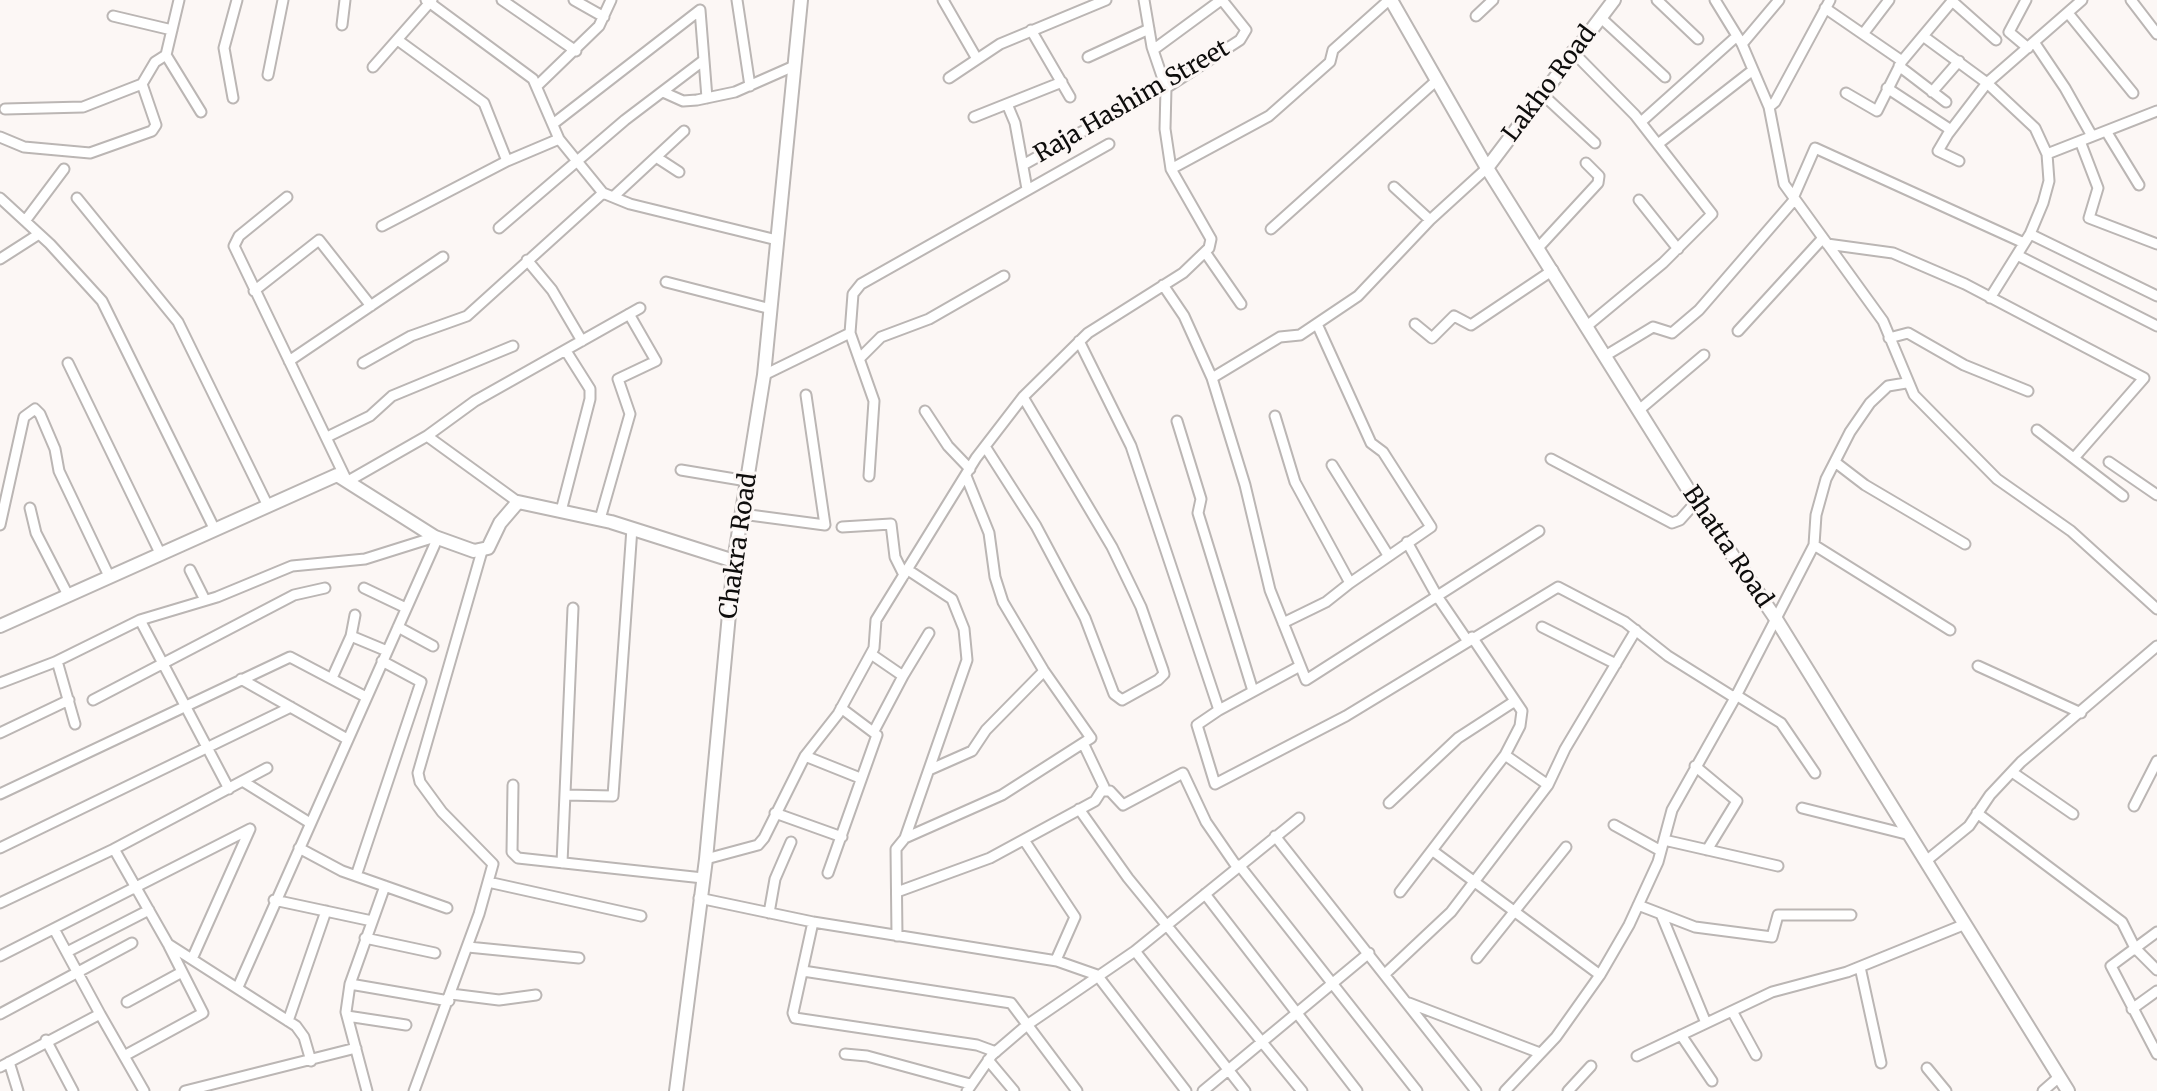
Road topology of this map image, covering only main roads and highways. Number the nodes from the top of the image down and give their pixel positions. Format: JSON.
{"nodes":[{"id":1,"x":801,"y":0,"type":"edge"},
{"id":2,"x":1390,"y":0,"type":"edge"},
{"id":3,"x":1614,"y":0,"type":"edge"},
{"id":4,"x":1487,"y":168,"type":"junction"},
{"id":5,"x":734,"y":561,"type":"junction"},
{"id":6,"x":1,"y":623,"type":"edge"},
{"id":7,"x":676,"y":1091,"type":"edge"},
{"id":8,"x":2068,"y":1091,"type":"edge"}],
"edges":[{"from":1,"to":5,"type":"main road","name":"Chakra Road"},
{"from":2,"to":4,"type":"main road","name":"Bhatta Road"},
{"from":3,"to":4,"type":"main road","name":"Lakho Road"},
{"from":4,"to":8,"type":"main road","name":"Bhatta Road"},
{"from":5,"to":6,"type":"main road"},
{"from":5,"to":7,"type":"main road","name":"Chakra Road"}]}
